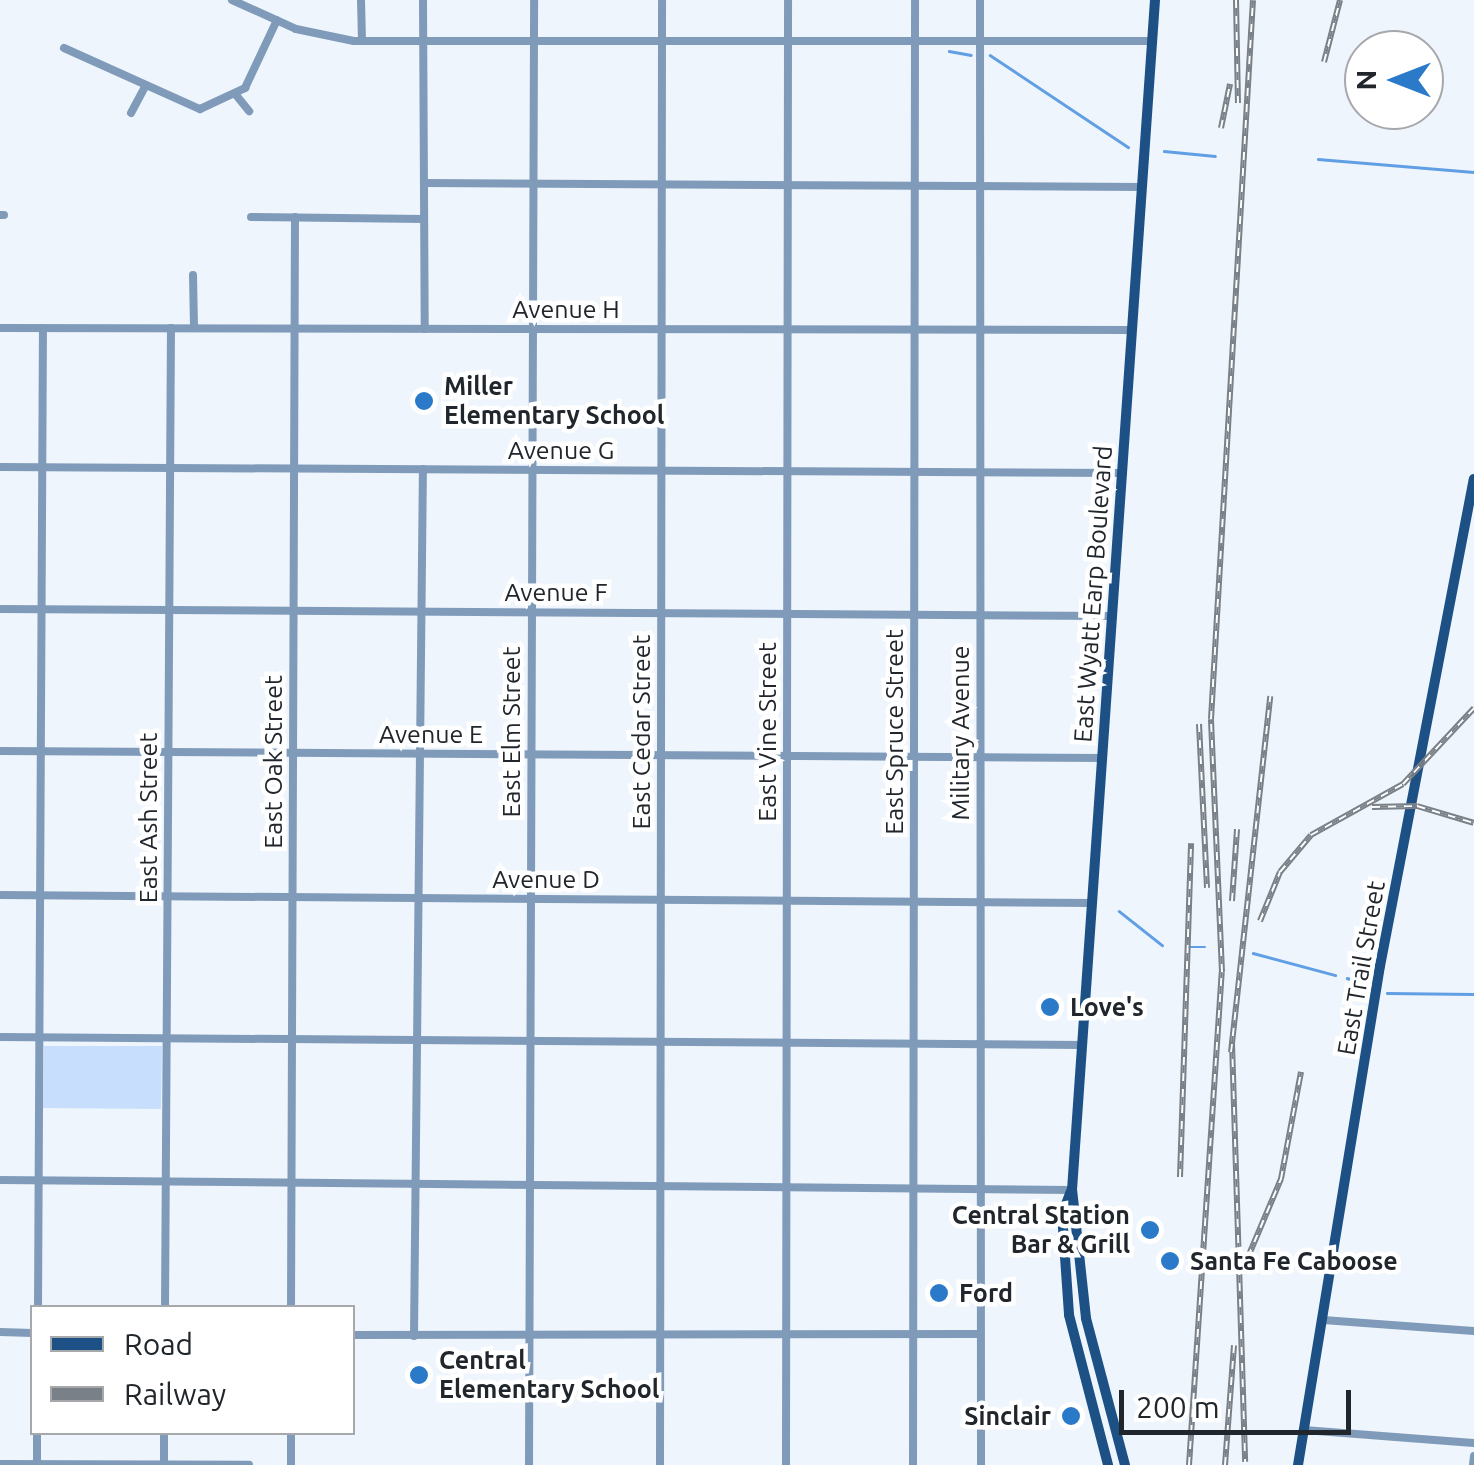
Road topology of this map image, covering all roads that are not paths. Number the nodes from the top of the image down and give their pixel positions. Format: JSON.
{"nodes":[{"id":1,"x":232,"y":0,"type":"edge"},
{"id":2,"x":362,"y":0,"type":"edge"},
{"id":3,"x":423,"y":0,"type":"edge"},
{"id":4,"x":534,"y":0,"type":"edge"},
{"id":5,"x":662,"y":0,"type":"edge"},
{"id":6,"x":788,"y":0,"type":"edge"},
{"id":7,"x":915,"y":0,"type":"edge"},
{"id":8,"x":980,"y":0,"type":"edge"},
{"id":9,"x":1155,"y":0,"type":"edge"},
{"id":10,"x":277,"y":20,"type":"junction"},
{"id":11,"x":362,"y":41,"type":"junction"},
{"id":12,"x":424,"y":42,"type":"junction"},
{"id":13,"x":980,"y":42,"type":"junction"},
{"id":14,"x":1152,"y":42,"type":"junction"},
{"id":15,"x":534,"y":43,"type":"junction"},
{"id":16,"x":915,"y":43,"type":"junction"},
{"id":17,"x":662,"y":44,"type":"junction"},
{"id":18,"x":788,"y":44,"type":"junction"},
{"id":19,"x":64,"y":48,"type":"dead end"},
{"id":20,"x":145,"y":87,"type":"junction"},
{"id":21,"x":236,"y":96,"type":"junction"},
{"id":22,"x":249,"y":110,"type":"dead end"},
{"id":23,"x":132,"y":113,"type":"dead end"},
{"id":24,"x":424,"y":184,"type":"junction"},
{"id":25,"x":533,"y":184,"type":"junction"},
{"id":26,"x":662,"y":185,"type":"junction"},
{"id":27,"x":788,"y":185,"type":"junction"},
{"id":28,"x":915,"y":186,"type":"junction"},
{"id":29,"x":981,"y":186,"type":"junction"},
{"id":30,"x":1142,"y":186,"type":"junction"},
{"id":31,"x":251,"y":217,"type":"dead end"},
{"id":32,"x":295,"y":218,"type":"junction"},
{"id":33,"x":424,"y":219,"type":"junction"},
{"id":34,"x":193,"y":275,"type":"dead end"},
{"id":35,"x":0,"y":328,"type":"edge"},
{"id":36,"x":43,"y":328,"type":"junction"},
{"id":37,"x":171,"y":328,"type":"junction"},
{"id":38,"x":194,"y":328,"type":"junction"},
{"id":39,"x":294,"y":328,"type":"junction"},
{"id":40,"x":425,"y":329,"type":"junction"},
{"id":41,"x":532,"y":329,"type":"junction"},
{"id":42,"x":662,"y":329,"type":"junction"},
{"id":43,"x":788,"y":330,"type":"junction"},
{"id":44,"x":915,"y":330,"type":"junction"},
{"id":45,"x":980,"y":330,"type":"junction"},
{"id":46,"x":1132,"y":330,"type":"junction"},
{"id":47,"x":0,"y":467,"type":"edge"},
{"id":48,"x":42,"y":467,"type":"junction"},
{"id":49,"x":170,"y":468,"type":"junction"},
{"id":50,"x":294,"y":468,"type":"junction"},
{"id":51,"x":423,"y":469,"type":"junction"},
{"id":52,"x":532,"y":470,"type":"junction"},
{"id":53,"x":661,"y":470,"type":"junction"},
{"id":54,"x":788,"y":471,"type":"junction"},
{"id":55,"x":1122,"y":473,"type":"junction"},
{"id":56,"x":913,"y":474,"type":"junction"},
{"id":57,"x":980,"y":476,"type":"junction"},
{"id":58,"x":1474,"y":479,"type":"edge"},
{"id":59,"x":0,"y":610,"type":"edge"},
{"id":60,"x":42,"y":610,"type":"junction"},
{"id":61,"x":169,"y":610,"type":"junction"},
{"id":62,"x":294,"y":611,"type":"junction"},
{"id":63,"x":422,"y":612,"type":"junction"},
{"id":64,"x":532,"y":612,"type":"junction"},
{"id":65,"x":661,"y":613,"type":"junction"},
{"id":66,"x":787,"y":614,"type":"junction"},
{"id":67,"x":980,"y":616,"type":"junction"},
{"id":68,"x":1112,"y":616,"type":"junction"},
{"id":69,"x":915,"y":617,"type":"junction"},
{"id":70,"x":0,"y":751,"type":"edge"},
{"id":71,"x":41,"y":752,"type":"junction"},
{"id":72,"x":168,"y":752,"type":"junction"},
{"id":73,"x":293,"y":753,"type":"junction"},
{"id":74,"x":420,"y":754,"type":"junction"},
{"id":75,"x":531,"y":755,"type":"junction"},
{"id":76,"x":661,"y":756,"type":"junction"},
{"id":77,"x":787,"y":756,"type":"junction"},
{"id":78,"x":1102,"y":758,"type":"junction"},
{"id":79,"x":913,"y":760,"type":"junction"},
{"id":80,"x":980,"y":760,"type":"junction"},
{"id":81,"x":0,"y":895,"type":"edge"},
{"id":82,"x":40,"y":895,"type":"junction"},
{"id":83,"x":168,"y":896,"type":"junction"},
{"id":84,"x":293,"y":897,"type":"junction"},
{"id":85,"x":419,"y":898,"type":"junction"},
{"id":86,"x":531,"y":899,"type":"junction"},
{"id":87,"x":660,"y":900,"type":"junction"},
{"id":88,"x":787,"y":900,"type":"junction"},
{"id":89,"x":914,"y":902,"type":"junction"},
{"id":90,"x":980,"y":902,"type":"junction"},
{"id":91,"x":1092,"y":903,"type":"junction"},
{"id":92,"x":0,"y":1037,"type":"edge"},
{"id":93,"x":39,"y":1037,"type":"junction"},
{"id":94,"x":166,"y":1038,"type":"junction"},
{"id":95,"x":292,"y":1039,"type":"junction"},
{"id":96,"x":417,"y":1040,"type":"junction"},
{"id":97,"x":530,"y":1041,"type":"junction"},
{"id":98,"x":660,"y":1042,"type":"junction"},
{"id":99,"x":787,"y":1043,"type":"junction"},
{"id":100,"x":914,"y":1044,"type":"junction"},
{"id":101,"x":980,"y":1044,"type":"junction"},
{"id":102,"x":1082,"y":1045,"type":"junction"},
{"id":103,"x":0,"y":1180,"type":"edge"},
{"id":104,"x":38,"y":1180,"type":"junction"},
{"id":105,"x":166,"y":1181,"type":"junction"},
{"id":106,"x":292,"y":1182,"type":"junction"},
{"id":107,"x":416,"y":1184,"type":"junction"},
{"id":108,"x":530,"y":1185,"type":"junction"},
{"id":109,"x":660,"y":1186,"type":"junction"},
{"id":110,"x":787,"y":1187,"type":"junction"},
{"id":111,"x":914,"y":1188,"type":"junction"},
{"id":112,"x":979,"y":1189,"type":"junction"},
{"id":113,"x":1072,"y":1190,"type":"junction"},
{"id":114,"x":38,"y":1305,"type":"edge"},
{"id":115,"x":165,"y":1305,"type":"edge"},
{"id":116,"x":291,"y":1305,"type":"edge"},
{"id":117,"x":1323,"y":1320,"type":"junction"},
{"id":118,"x":1474,"y":1331,"type":"edge"},
{"id":119,"x":0,"y":1332,"type":"edge"},
{"id":120,"x":913,"y":1332,"type":"junction"},
{"id":121,"x":30,"y":1333,"type":"edge"},
{"id":122,"x":979,"y":1334,"type":"junction"},
{"id":123,"x":355,"y":1335,"type":"edge"},
{"id":124,"x":414,"y":1336,"type":"junction"},
{"id":125,"x":529,"y":1336,"type":"junction"},
{"id":126,"x":660,"y":1337,"type":"junction"},
{"id":127,"x":786,"y":1338,"type":"junction"},
{"id":128,"x":1304,"y":1430,"type":"junction"},
{"id":129,"x":37,"y":1435,"type":"edge"},
{"id":130,"x":164,"y":1435,"type":"edge"},
{"id":131,"x":291,"y":1435,"type":"edge"},
{"id":132,"x":1474,"y":1443,"type":"edge"},
{"id":133,"x":1474,"y":1456,"type":"edge"},
{"id":134,"x":0,"y":1464,"type":"edge"},
{"id":135,"x":37,"y":1464,"type":"edge"},
{"id":136,"x":164,"y":1464,"type":"edge"},
{"id":137,"x":249,"y":1465,"type":"edge"},
{"id":138,"x":291,"y":1465,"type":"edge"},
{"id":139,"x":529,"y":1465,"type":"edge"},
{"id":140,"x":660,"y":1465,"type":"edge"},
{"id":141,"x":786,"y":1465,"type":"edge"},
{"id":142,"x":913,"y":1465,"type":"edge"},
{"id":143,"x":981,"y":1465,"type":"edge"},
{"id":144,"x":1108,"y":1465,"type":"edge"},
{"id":145,"x":1125,"y":1465,"type":"edge"},
{"id":146,"x":1298,"y":1465,"type":"edge"},
{"id":147,"x":1473,"y":1465,"type":"edge"}],
"edges":[{"from":1,"to":10,"type":"street"},
{"from":2,"to":11,"type":"street"},
{"from":3,"to":12,"type":"street"},
{"from":4,"to":15,"type":"street","name":"East Elm Street"},
{"from":5,"to":17,"type":"street","name":"East Cedar Street"},
{"from":6,"to":18,"type":"street","name":"East Vine Street"},
{"from":7,"to":16,"type":"street","name":"East Spruce Street"},
{"from":8,"to":13,"type":"street","name":"Military Avenue"},
{"from":9,"to":14,"type":"main road","name":"East Wyatt Earp Boulevard"},
{"from":10,"to":11,"type":"street"},
{"from":10,"to":21,"type":"street"},
{"from":11,"to":12,"type":"street"},
{"from":12,"to":15,"type":"street"},
{"from":12,"to":24,"type":"street"},
{"from":13,"to":14,"type":"street"},
{"from":13,"to":16,"type":"street"},
{"from":13,"to":29,"type":"street","name":"Military Avenue"},
{"from":14,"to":30,"type":"main road","name":"East Wyatt Earp Boulevard"},
{"from":15,"to":17,"type":"street"},
{"from":15,"to":25,"type":"street","name":"East Elm Street"},
{"from":16,"to":18,"type":"street"},
{"from":16,"to":28,"type":"street","name":"East Spruce Street"},
{"from":17,"to":18,"type":"street"},
{"from":17,"to":26,"type":"street","name":"East Cedar Street"},
{"from":18,"to":27,"type":"street","name":"East Vine Street"},
{"from":19,"to":20,"type":"street"},
{"from":20,"to":21,"type":"street"},
{"from":20,"to":23,"type":"street"},
{"from":21,"to":22,"type":"street"},
{"from":24,"to":25,"type":"street"},
{"from":24,"to":33,"type":"street"},
{"from":25,"to":26,"type":"street"},
{"from":25,"to":41,"type":"street","name":"East Elm Street"},
{"from":26,"to":27,"type":"street"},
{"from":26,"to":42,"type":"street","name":"East Cedar Street"},
{"from":27,"to":28,"type":"street"},
{"from":27,"to":43,"type":"street","name":"East Vine Street"},
{"from":28,"to":29,"type":"street"},
{"from":28,"to":44,"type":"street","name":"East Spruce Street"},
{"from":29,"to":30,"type":"street"},
{"from":29,"to":45,"type":"street","name":"Military Avenue"},
{"from":30,"to":46,"type":"main road","name":"East Wyatt Earp Boulevard"},
{"from":31,"to":32,"type":"street"},
{"from":32,"to":33,"type":"street"},
{"from":32,"to":39,"type":"street","name":"East Oak Street"},
{"from":33,"to":40,"type":"street"},
{"from":34,"to":38,"type":"street"},
{"from":35,"to":36,"type":"street","name":"Avenue H"},
{"from":36,"to":37,"type":"street","name":"Avenue H"},
{"from":36,"to":48,"type":"street"},
{"from":37,"to":38,"type":"street","name":"Avenue H"},
{"from":37,"to":49,"type":"street","name":"East Ash Street"},
{"from":38,"to":39,"type":"street","name":"Avenue H"},
{"from":39,"to":40,"type":"street","name":"Avenue H"},
{"from":39,"to":50,"type":"street","name":"East Oak Street"},
{"from":40,"to":41,"type":"street","name":"Avenue H"},
{"from":41,"to":42,"type":"street","name":"Avenue H"},
{"from":41,"to":52,"type":"street","name":"East Elm Street"},
{"from":42,"to":43,"type":"street","name":"Avenue H"},
{"from":42,"to":53,"type":"street","name":"East Cedar Street"},
{"from":43,"to":44,"type":"street","name":"Avenue H"},
{"from":43,"to":54,"type":"street","name":"East Vine Street"},
{"from":44,"to":45,"type":"street","name":"Avenue H"},
{"from":44,"to":56,"type":"street","name":"East Spruce Street"},
{"from":45,"to":46,"type":"street","name":"Avenue H"},
{"from":45,"to":57,"type":"street","name":"Military Avenue"},
{"from":46,"to":55,"type":"main road","name":"East Wyatt Earp Boulevard"},
{"from":47,"to":48,"type":"street","name":"Avenue G"},
{"from":48,"to":49,"type":"street","name":"Avenue G"},
{"from":48,"to":60,"type":"street"},
{"from":49,"to":50,"type":"street","name":"Avenue G"},
{"from":49,"to":61,"type":"street","name":"East Ash Street"},
{"from":50,"to":51,"type":"street","name":"Avenue G"},
{"from":50,"to":62,"type":"street","name":"East Oak Street"},
{"from":51,"to":52,"type":"street","name":"Avenue G"},
{"from":51,"to":63,"type":"street"},
{"from":52,"to":53,"type":"street","name":"Avenue G"},
{"from":52,"to":64,"type":"street","name":"East Elm Street"},
{"from":53,"to":54,"type":"street","name":"Avenue G"},
{"from":53,"to":65,"type":"street","name":"East Cedar Street"},
{"from":54,"to":56,"type":"street","name":"Avenue G"},
{"from":54,"to":66,"type":"street","name":"East Vine Street"},
{"from":55,"to":57,"type":"street","name":"Avenue G"},
{"from":55,"to":68,"type":"main road","name":"East Wyatt Earp Boulevard"},
{"from":56,"to":57,"type":"street","name":"Avenue G"},
{"from":56,"to":69,"type":"street","name":"East Spruce Street"},
{"from":57,"to":67,"type":"street","name":"Military Avenue"},
{"from":58,"to":117,"type":"main road","name":"East Trail Street"},
{"from":59,"to":60,"type":"street","name":"Avenue F"},
{"from":60,"to":61,"type":"street","name":"Avenue F"},
{"from":60,"to":71,"type":"street"},
{"from":61,"to":62,"type":"street","name":"Avenue F"},
{"from":61,"to":72,"type":"street","name":"East Ash Street"},
{"from":62,"to":63,"type":"street","name":"Avenue F"},
{"from":62,"to":73,"type":"street","name":"East Oak Street"},
{"from":63,"to":64,"type":"street","name":"Avenue F"},
{"from":63,"to":74,"type":"street"},
{"from":64,"to":65,"type":"street","name":"Avenue F"},
{"from":64,"to":75,"type":"street","name":"East Elm Street"},
{"from":65,"to":66,"type":"street","name":"Avenue F"},
{"from":65,"to":76,"type":"street","name":"East Cedar Street"},
{"from":66,"to":69,"type":"street","name":"Avenue F"},
{"from":66,"to":77,"type":"street","name":"East Vine Street"},
{"from":67,"to":68,"type":"street","name":"Avenue F"},
{"from":67,"to":69,"type":"street","name":"Avenue F"},
{"from":67,"to":80,"type":"street","name":"Military Avenue"},
{"from":68,"to":78,"type":"main road","name":"East Wyatt Earp Boulevard"},
{"from":69,"to":79,"type":"street","name":"East Spruce Street"},
{"from":70,"to":71,"type":"street","name":"Avenue E"},
{"from":71,"to":72,"type":"street","name":"Avenue E"},
{"from":71,"to":82,"type":"street"},
{"from":72,"to":73,"type":"street","name":"Avenue E"},
{"from":72,"to":83,"type":"street","name":"East Ash Street"},
{"from":73,"to":74,"type":"street","name":"Avenue E"},
{"from":73,"to":84,"type":"street","name":"East Oak Street"},
{"from":74,"to":75,"type":"street","name":"Avenue E"},
{"from":74,"to":85,"type":"street"},
{"from":75,"to":76,"type":"street","name":"Avenue E"},
{"from":75,"to":86,"type":"street","name":"East Elm Street"},
{"from":76,"to":77,"type":"street","name":"Avenue E"},
{"from":76,"to":87,"type":"street","name":"East Cedar Street"},
{"from":77,"to":79,"type":"street","name":"Avenue E"},
{"from":77,"to":88,"type":"street","name":"East Vine Street"},
{"from":78,"to":80,"type":"street","name":"Avenue E"},
{"from":78,"to":91,"type":"main road","name":"East Wyatt Earp Boulevard"},
{"from":79,"to":80,"type":"street","name":"Avenue E"},
{"from":79,"to":89,"type":"street","name":"East Spruce Street"},
{"from":80,"to":90,"type":"street","name":"Military Avenue"},
{"from":81,"to":82,"type":"street","name":"Avenue D"},
{"from":82,"to":83,"type":"street","name":"Avenue D"},
{"from":82,"to":93,"type":"street"},
{"from":83,"to":84,"type":"street","name":"Avenue D"},
{"from":83,"to":94,"type":"street","name":"East Ash Street"},
{"from":84,"to":85,"type":"street","name":"Avenue D"},
{"from":84,"to":95,"type":"street","name":"East Oak Street"},
{"from":85,"to":86,"type":"street","name":"Avenue D"},
{"from":85,"to":96,"type":"street"},
{"from":86,"to":87,"type":"street","name":"Avenue D"},
{"from":86,"to":97,"type":"street","name":"East Elm Street"},
{"from":87,"to":88,"type":"street","name":"Avenue D"},
{"from":87,"to":98,"type":"street","name":"East Cedar Street"},
{"from":88,"to":89,"type":"street","name":"Avenue D"},
{"from":88,"to":99,"type":"street","name":"East Vine Street"},
{"from":89,"to":90,"type":"street","name":"Avenue D"},
{"from":89,"to":100,"type":"street","name":"East Spruce Street"},
{"from":90,"to":91,"type":"street","name":"Avenue D"},
{"from":90,"to":101,"type":"street","name":"Military Avenue"},
{"from":91,"to":102,"type":"main road","name":"East Wyatt Earp Boulevard"},
{"from":92,"to":93,"type":"street"},
{"from":93,"to":94,"type":"street"},
{"from":93,"to":104,"type":"street"},
{"from":94,"to":95,"type":"street"},
{"from":94,"to":105,"type":"street","name":"East Ash Street"},
{"from":95,"to":96,"type":"street"},
{"from":95,"to":106,"type":"street","name":"East Oak Street"},
{"from":96,"to":97,"type":"street"},
{"from":96,"to":107,"type":"street"},
{"from":97,"to":98,"type":"street"},
{"from":97,"to":108,"type":"street","name":"East Elm Street"},
{"from":98,"to":99,"type":"street"},
{"from":98,"to":109,"type":"street","name":"East Cedar Street"},
{"from":99,"to":100,"type":"street"},
{"from":99,"to":110,"type":"street","name":"East Vine Street"},
{"from":100,"to":101,"type":"street"},
{"from":100,"to":111,"type":"street","name":"East Spruce Street"},
{"from":101,"to":102,"type":"street"},
{"from":101,"to":112,"type":"street","name":"Military Avenue"},
{"from":102,"to":113,"type":"main road","name":"East Wyatt Earp Boulevard"},
{"from":103,"to":104,"type":"street"},
{"from":104,"to":105,"type":"street"},
{"from":104,"to":114,"type":"street"},
{"from":105,"to":106,"type":"street"},
{"from":105,"to":115,"type":"street","name":"East Ash Street"},
{"from":106,"to":107,"type":"street"},
{"from":106,"to":116,"type":"street","name":"East Oak Street"},
{"from":107,"to":108,"type":"street"},
{"from":107,"to":124,"type":"street"},
{"from":108,"to":109,"type":"street"},
{"from":108,"to":125,"type":"street","name":"East Elm Street"},
{"from":109,"to":110,"type":"street"},
{"from":109,"to":126,"type":"street","name":"East Cedar Street"},
{"from":110,"to":111,"type":"street"},
{"from":110,"to":127,"type":"street","name":"East Vine Street"},
{"from":111,"to":112,"type":"street"},
{"from":111,"to":120,"type":"street","name":"East Spruce Street"},
{"from":112,"to":113,"type":"street"},
{"from":112,"to":122,"type":"street","name":"Military Avenue"},
{"from":113,"to":144,"type":"main road","name":"East Wyatt Earp Boulevard"},
{"from":113,"to":145,"type":"main road","name":"East Wyatt Earp Boulevard"},
{"from":117,"to":118,"type":"street"},
{"from":117,"to":128,"type":"main road","name":"East Trail Street"},
{"from":119,"to":121,"type":"street"},
{"from":120,"to":122,"type":"street"},
{"from":120,"to":127,"type":"street"},
{"from":120,"to":142,"type":"street","name":"East Spruce Street"},
{"from":122,"to":143,"type":"street","name":"Military Avenue"},
{"from":123,"to":124,"type":"street"},
{"from":124,"to":125,"type":"street"},
{"from":125,"to":126,"type":"street"},
{"from":125,"to":139,"type":"street","name":"East Elm Street"},
{"from":126,"to":127,"type":"street"},
{"from":126,"to":140,"type":"street","name":"East Cedar Street"},
{"from":127,"to":141,"type":"street","name":"East Vine Street"},
{"from":128,"to":132,"type":"street"},
{"from":128,"to":146,"type":"main road","name":"East Trail Street"},
{"from":129,"to":135,"type":"street"},
{"from":130,"to":136,"type":"street"},
{"from":131,"to":138,"type":"street"},
{"from":133,"to":147,"type":"street"},
{"from":134,"to":135,"type":"street"},
{"from":135,"to":136,"type":"street"},
{"from":136,"to":137,"type":"street"}]}
